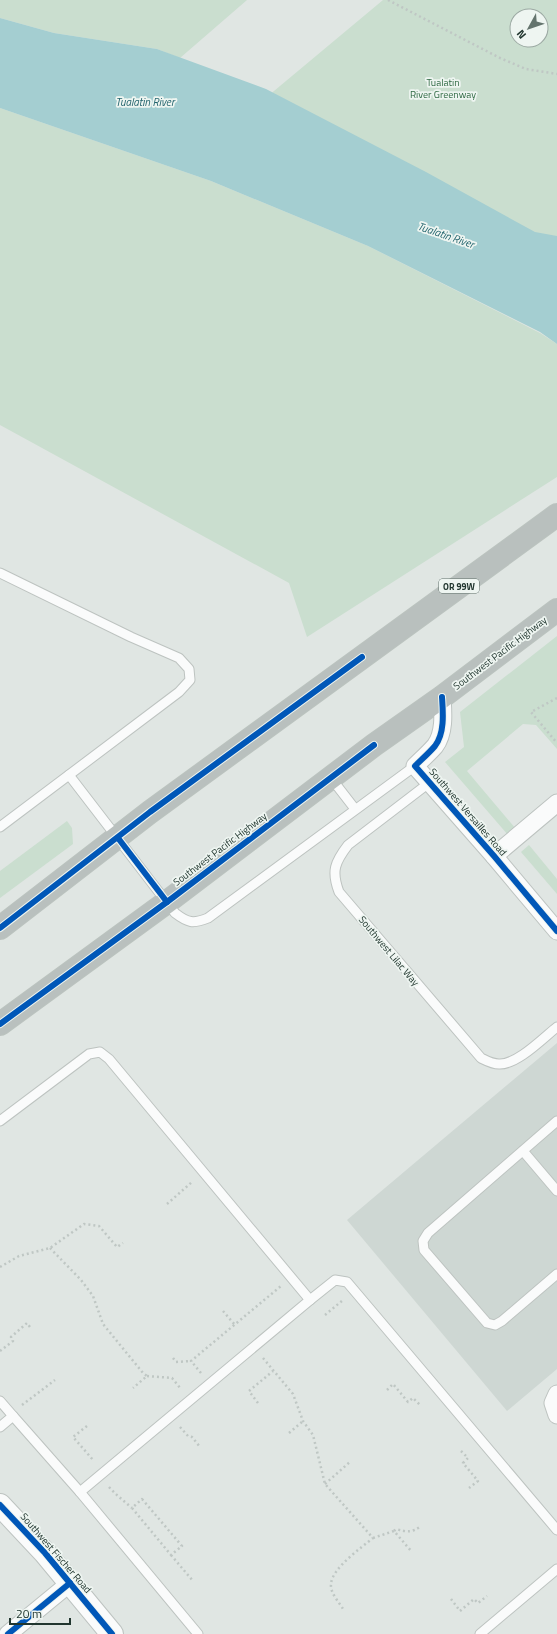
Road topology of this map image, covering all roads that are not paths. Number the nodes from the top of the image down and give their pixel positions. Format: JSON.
{"nodes":[{"id":1,"x":557,"y":515,"type":"edge"},
{"id":2,"x":0,"y":573,"type":"edge"},
{"id":3,"x":557,"y":610,"type":"edge"},
{"id":4,"x":442,"y":697,"type":"junction"},
{"id":5,"x":415,"y":766,"type":"junction"},
{"id":6,"x":69,"y":775,"type":"junction"},
{"id":7,"x":331,"y":778,"type":"junction"},
{"id":8,"x":429,"y":783,"type":"junction"},
{"id":9,"x":557,"y":802,"type":"edge"},
{"id":10,"x":355,"y":808,"type":"junction"},
{"id":11,"x":0,"y":827,"type":"edge"},
{"id":12,"x":118,"y":838,"type":"junction"},
{"id":13,"x":494,"y":856,"type":"junction"},
{"id":14,"x":167,"y":902,"type":"junction"},
{"id":15,"x":0,"y":928,"type":"edge"},
{"id":16,"x":557,"y":931,"type":"edge"},
{"id":17,"x":0,"y":1024,"type":"edge"},
{"id":18,"x":557,"y":1027,"type":"edge"},
{"id":19,"x":0,"y":1121,"type":"edge"},
{"id":20,"x":557,"y":1121,"type":"edge"},
{"id":21,"x":523,"y":1151,"type":"junction"},
{"id":22,"x":557,"y":1191,"type":"edge"},
{"id":23,"x":557,"y":1274,"type":"edge"},
{"id":24,"x":310,"y":1300,"type":"junction"},
{"id":25,"x":557,"y":1394,"type":"edge"},
{"id":26,"x":0,"y":1401,"type":"edge"},
{"id":27,"x":12,"y":1415,"type":"junction"},
{"id":28,"x":557,"y":1415,"type":"edge"},
{"id":29,"x":0,"y":1427,"type":"edge"},
{"id":30,"x":80,"y":1492,"type":"junction"},
{"id":31,"x":0,"y":1505,"type":"edge"},
{"id":32,"x":557,"y":1530,"type":"edge"},
{"id":33,"x":557,"y":1569,"type":"edge"},
{"id":34,"x":70,"y":1583,"type":"junction"},
{"id":35,"x":8,"y":1634,"type":"edge"},
{"id":36,"x":112,"y":1634,"type":"edge"},
{"id":37,"x":198,"y":1634,"type":"edge"},
{"id":38,"x":480,"y":1634,"type":"edge"}],
"edges":[{"from":1,"to":12,"type":"highway","number":"OR 99W"},
{"from":2,"to":6,"type":"lane"},
{"from":3,"to":4,"type":"highway","name":"Southwest Pacific Highway"},
{"from":4,"to":5,"type":"street","name":"Southwest Versailles Road"},
{"from":4,"to":7,"type":"highway","name":"Southwest Pacific Highway"},
{"from":5,"to":8,"type":"street","name":"Southwest Versailles Road"},
{"from":5,"to":10,"type":"lane"},
{"from":6,"to":11,"type":"lane"},
{"from":6,"to":12,"type":"lane"},
{"from":7,"to":10,"type":"lane"},
{"from":7,"to":14,"type":"highway","name":"Southwest Pacific Highway"},
{"from":8,"to":13,"type":"street","name":"Southwest Versailles Road"},
{"from":8,"to":18,"type":"lane","name":"Southwest Lilac Way"},
{"from":9,"to":13,"type":"street"},
{"from":10,"to":14,"type":"lane"},
{"from":12,"to":14,"type":"lane"},
{"from":12,"to":15,"type":"highway","number":"OR 99W"},
{"from":13,"to":16,"type":"street","name":"Southwest Versailles Road"},
{"from":14,"to":17,"type":"highway","name":"Southwest Pacific Highway"},
{"from":19,"to":24,"type":"lane"},
{"from":20,"to":21,"type":"lane"},
{"from":21,"to":22,"type":"lane"},
{"from":21,"to":23,"type":"lane"},
{"from":24,"to":30,"type":"lane"},
{"from":24,"to":32,"type":"lane"},
{"from":25,"to":28,"type":"street"},
{"from":26,"to":27,"type":"lane"},
{"from":27,"to":29,"type":"lane"},
{"from":27,"to":30,"type":"lane"},
{"from":30,"to":37,"type":"lane"},
{"from":31,"to":34,"type":"street","name":"Southwest Fischer Road"},
{"from":33,"to":38,"type":"lane"},
{"from":34,"to":35,"type":"street"},
{"from":34,"to":36,"type":"street","name":"Southwest Fischer Road"}]}
